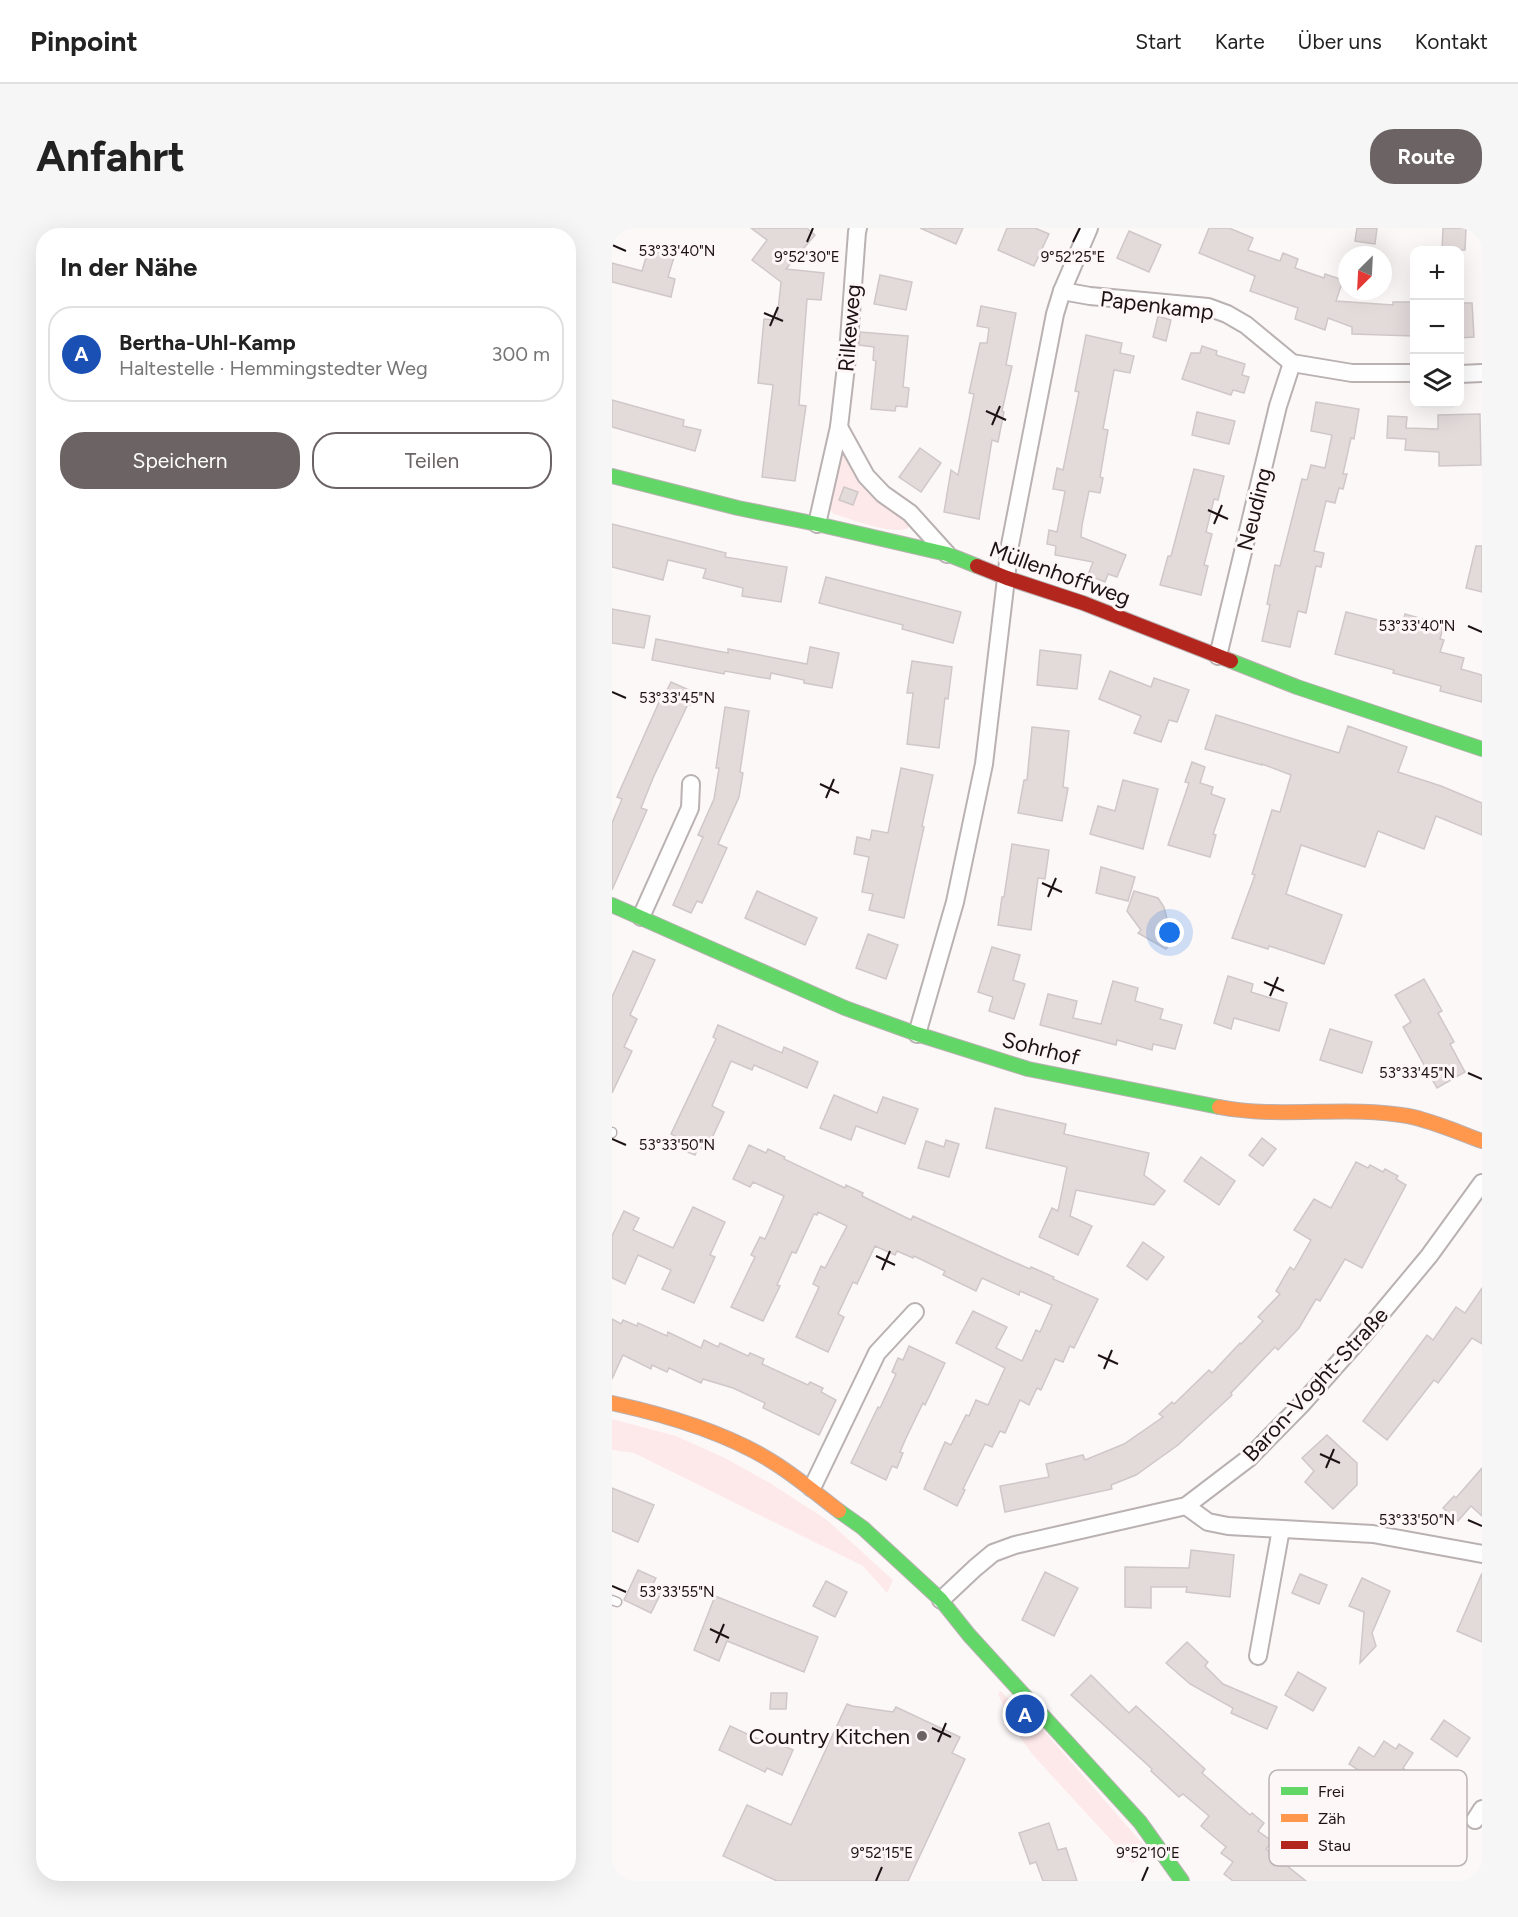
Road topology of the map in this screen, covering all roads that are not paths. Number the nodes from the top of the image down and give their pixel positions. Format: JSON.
{"nodes":[{"id":1,"x":1089,"y":228,"type":"edge"},
{"id":2,"x":855,"y":229,"type":"edge"},
{"id":3,"x":1062,"y":291,"type":"junction"},
{"id":4,"x":1292,"y":363,"type":"junction"},
{"id":5,"x":1410,"y":373,"type":"edge"},
{"id":6,"x":1464,"y":374,"type":"edge"},
{"id":7,"x":1482,"y":374,"type":"edge"},
{"id":8,"x":839,"y":427,"type":"junction"},
{"id":9,"x":612,"y":476,"type":"edge"},
{"id":10,"x":817,"y":524,"type":"junction"},
{"id":11,"x":947,"y":554,"type":"junction"},
{"id":12,"x":1006,"y":578,"type":"junction"},
{"id":13,"x":1218,"y":656,"type":"junction"},
{"id":14,"x":1482,"y":749,"type":"edge"},
{"id":15,"x":691,"y":784,"type":"dead end"},
{"id":16,"x":612,"y":905,"type":"edge"},
{"id":17,"x":641,"y":917,"type":"junction"},
{"id":18,"x":917,"y":1034,"type":"junction"},
{"id":19,"x":1482,"y":1141,"type":"edge"},
{"id":20,"x":1482,"y":1183,"type":"edge"},
{"id":21,"x":915,"y":1312,"type":"dead end"},
{"id":22,"x":612,"y":1403,"type":"edge"},
{"id":23,"x":812,"y":1488,"type":"junction"},
{"id":24,"x":1186,"y":1506,"type":"junction"},
{"id":25,"x":1281,"y":1530,"type":"junction"},
{"id":26,"x":1482,"y":1554,"type":"edge"},
{"id":27,"x":941,"y":1600,"type":"junction"},
{"id":28,"x":1258,"y":1656,"type":"dead end"},
{"id":29,"x":1182,"y":1881,"type":"edge"}],
"edges":[{"from":1,"to":3,"type":"street"},
{"from":2,"to":8,"type":"street","name":"Rilkeweg"},
{"from":3,"to":4,"type":"street","name":"Papenkamp"},
{"from":3,"to":12,"type":"street"},
{"from":4,"to":5,"type":"street"},
{"from":4,"to":13,"type":"street","name":"Neuding"},
{"from":6,"to":7,"type":"street"},
{"from":8,"to":10,"type":"street","name":"Rilkeweg"},
{"from":8,"to":11,"type":"street"},
{"from":9,"to":10,"type":"street","name":"Müllenhoffweg"},
{"from":10,"to":11,"type":"street","name":"Müllenhoffweg"},
{"from":11,"to":12,"type":"street","name":"Müllenhoffweg"},
{"from":12,"to":13,"type":"street","name":"Müllenhoffweg"},
{"from":12,"to":18,"type":"street"},
{"from":13,"to":14,"type":"street","name":"Müllenhoffweg"},
{"from":15,"to":17,"type":"street"},
{"from":16,"to":17,"type":"street","name":"Sohrhof"},
{"from":17,"to":18,"type":"street","name":"Sohrhof"},
{"from":18,"to":19,"type":"street","name":"Sohrhof"},
{"from":20,"to":24,"type":"street","name":"Baron-Voght-Straße"},
{"from":21,"to":23,"type":"street"},
{"from":22,"to":23,"type":"street"},
{"from":23,"to":27,"type":"street"},
{"from":24,"to":25,"type":"street"},
{"from":24,"to":27,"type":"street","name":"Baron-Voght-Straße"},
{"from":25,"to":26,"type":"street"},
{"from":25,"to":28,"type":"street"},
{"from":27,"to":29,"type":"street"}]}
